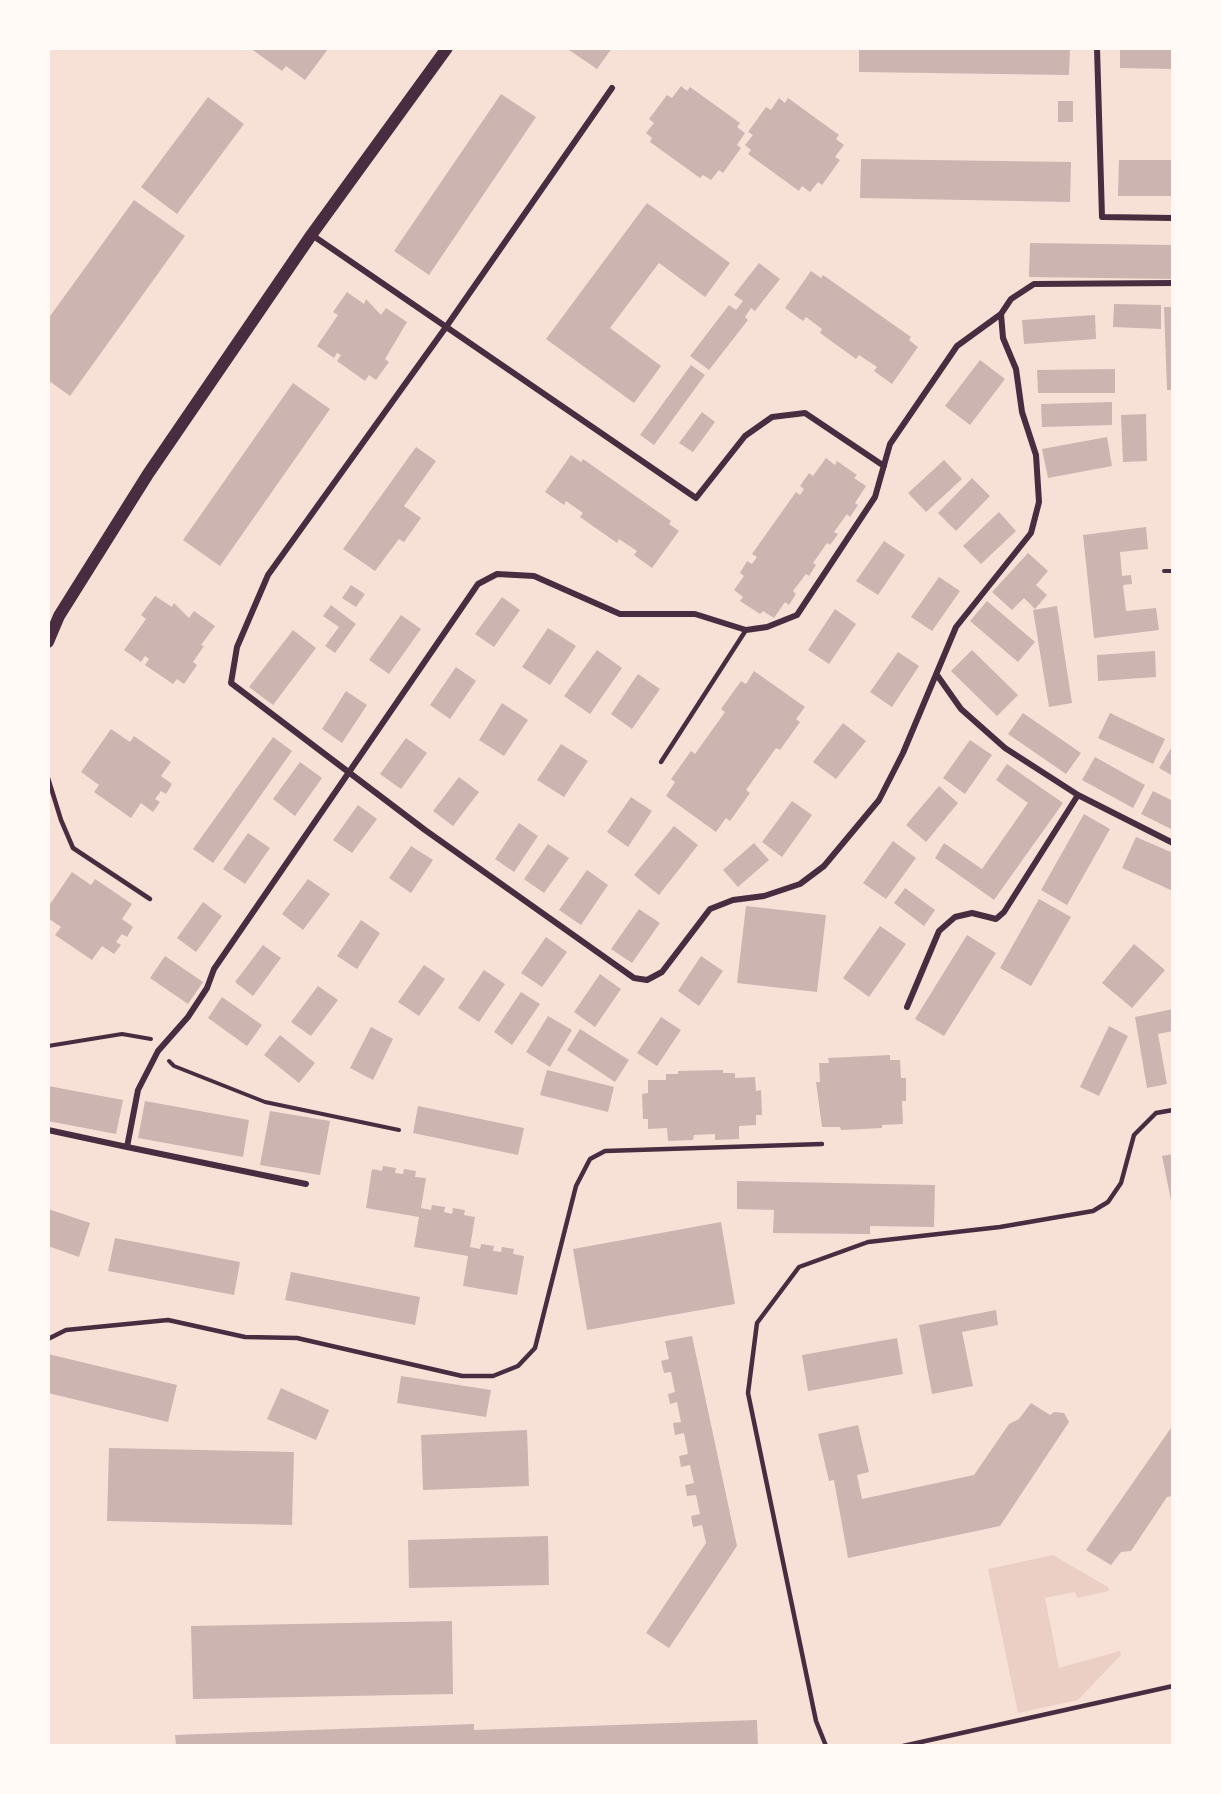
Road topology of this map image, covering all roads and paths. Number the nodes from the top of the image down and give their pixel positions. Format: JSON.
{"nodes":[{"id":1,"x":447,"y":48,"type":"edge"},
{"id":2,"x":1097,"y":48,"type":"edge"},
{"id":3,"x":612,"y":88,"type":"dead end"},
{"id":4,"x":1173,"y":218,"type":"edge"},
{"id":5,"x":312,"y":234,"type":"junction"},
{"id":6,"x":1173,"y":283,"type":"edge"},
{"id":7,"x":1001,"y":314,"type":"junction"},
{"id":8,"x":446,"y":327,"type":"junction"},
{"id":9,"x":884,"y":466,"type":"junction"},
{"id":10,"x":1164,"y":571,"type":"dead end"},
{"id":11,"x":1173,"y":571,"type":"edge"},
{"id":12,"x":746,"y":630,"type":"junction"},
{"id":13,"x":48,"y":642,"type":"edge"},
{"id":14,"x":937,"y":675,"type":"junction"},
{"id":15,"x":662,"y":762,"type":"dead end"},
{"id":16,"x":349,"y":770,"type":"junction"},
{"id":17,"x":48,"y":778,"type":"edge"},
{"id":18,"x":1078,"y":795,"type":"junction"},
{"id":19,"x":1173,"y":843,"type":"edge"},
{"id":20,"x":150,"y":899,"type":"dead end"},
{"id":21,"x":907,"y":1007,"type":"dead end"},
{"id":22,"x":48,"y":1046,"type":"edge"},
{"id":23,"x":158,"y":1051,"type":"junction"},
{"id":24,"x":1173,"y":1110,"type":"edge"},
{"id":25,"x":48,"y":1130,"type":"edge"},
{"id":26,"x":399,"y":1130,"type":"dead end"},
{"id":27,"x":822,"y":1144,"type":"dead end"},
{"id":28,"x":127,"y":1147,"type":"junction"},
{"id":29,"x":306,"y":1184,"type":"dead end"},
{"id":30,"x":48,"y":1339,"type":"edge"},
{"id":31,"x":1173,"y":1686,"type":"edge"},
{"id":32,"x":826,"y":1746,"type":"edge"},
{"id":33,"x":903,"y":1746,"type":"edge"}],
"edges":[{"from":1,"to":5,"type":"main road"},
{"from":2,"to":4,"type":"street"},
{"from":3,"to":8,"type":"street"},
{"from":5,"to":8,"type":"street"},
{"from":5,"to":13,"type":"main road"},
{"from":6,"to":7,"type":"street"},
{"from":7,"to":9,"type":"street"},
{"from":7,"to":14,"type":"street"},
{"from":8,"to":9,"type":"street"},
{"from":8,"to":16,"type":"street"},
{"from":9,"to":12,"type":"street"},
{"from":10,"to":11,"type":"path"},
{"from":12,"to":15,"type":"lane"},
{"from":12,"to":16,"type":"street"},
{"from":14,"to":16,"type":"street"},
{"from":14,"to":18,"type":"street"},
{"from":16,"to":23,"type":"street"},
{"from":17,"to":20,"type":"lane"},
{"from":18,"to":19,"type":"street"},
{"from":18,"to":21,"type":"street"},
{"from":22,"to":23,"type":"path"},
{"from":23,"to":26,"type":"path"},
{"from":23,"to":28,"type":"street"},
{"from":24,"to":32,"type":"lane"},
{"from":25,"to":28,"type":"street"},
{"from":27,"to":30,"type":"lane"},
{"from":28,"to":29,"type":"street"},
{"from":31,"to":33,"type":"lane"}]}
